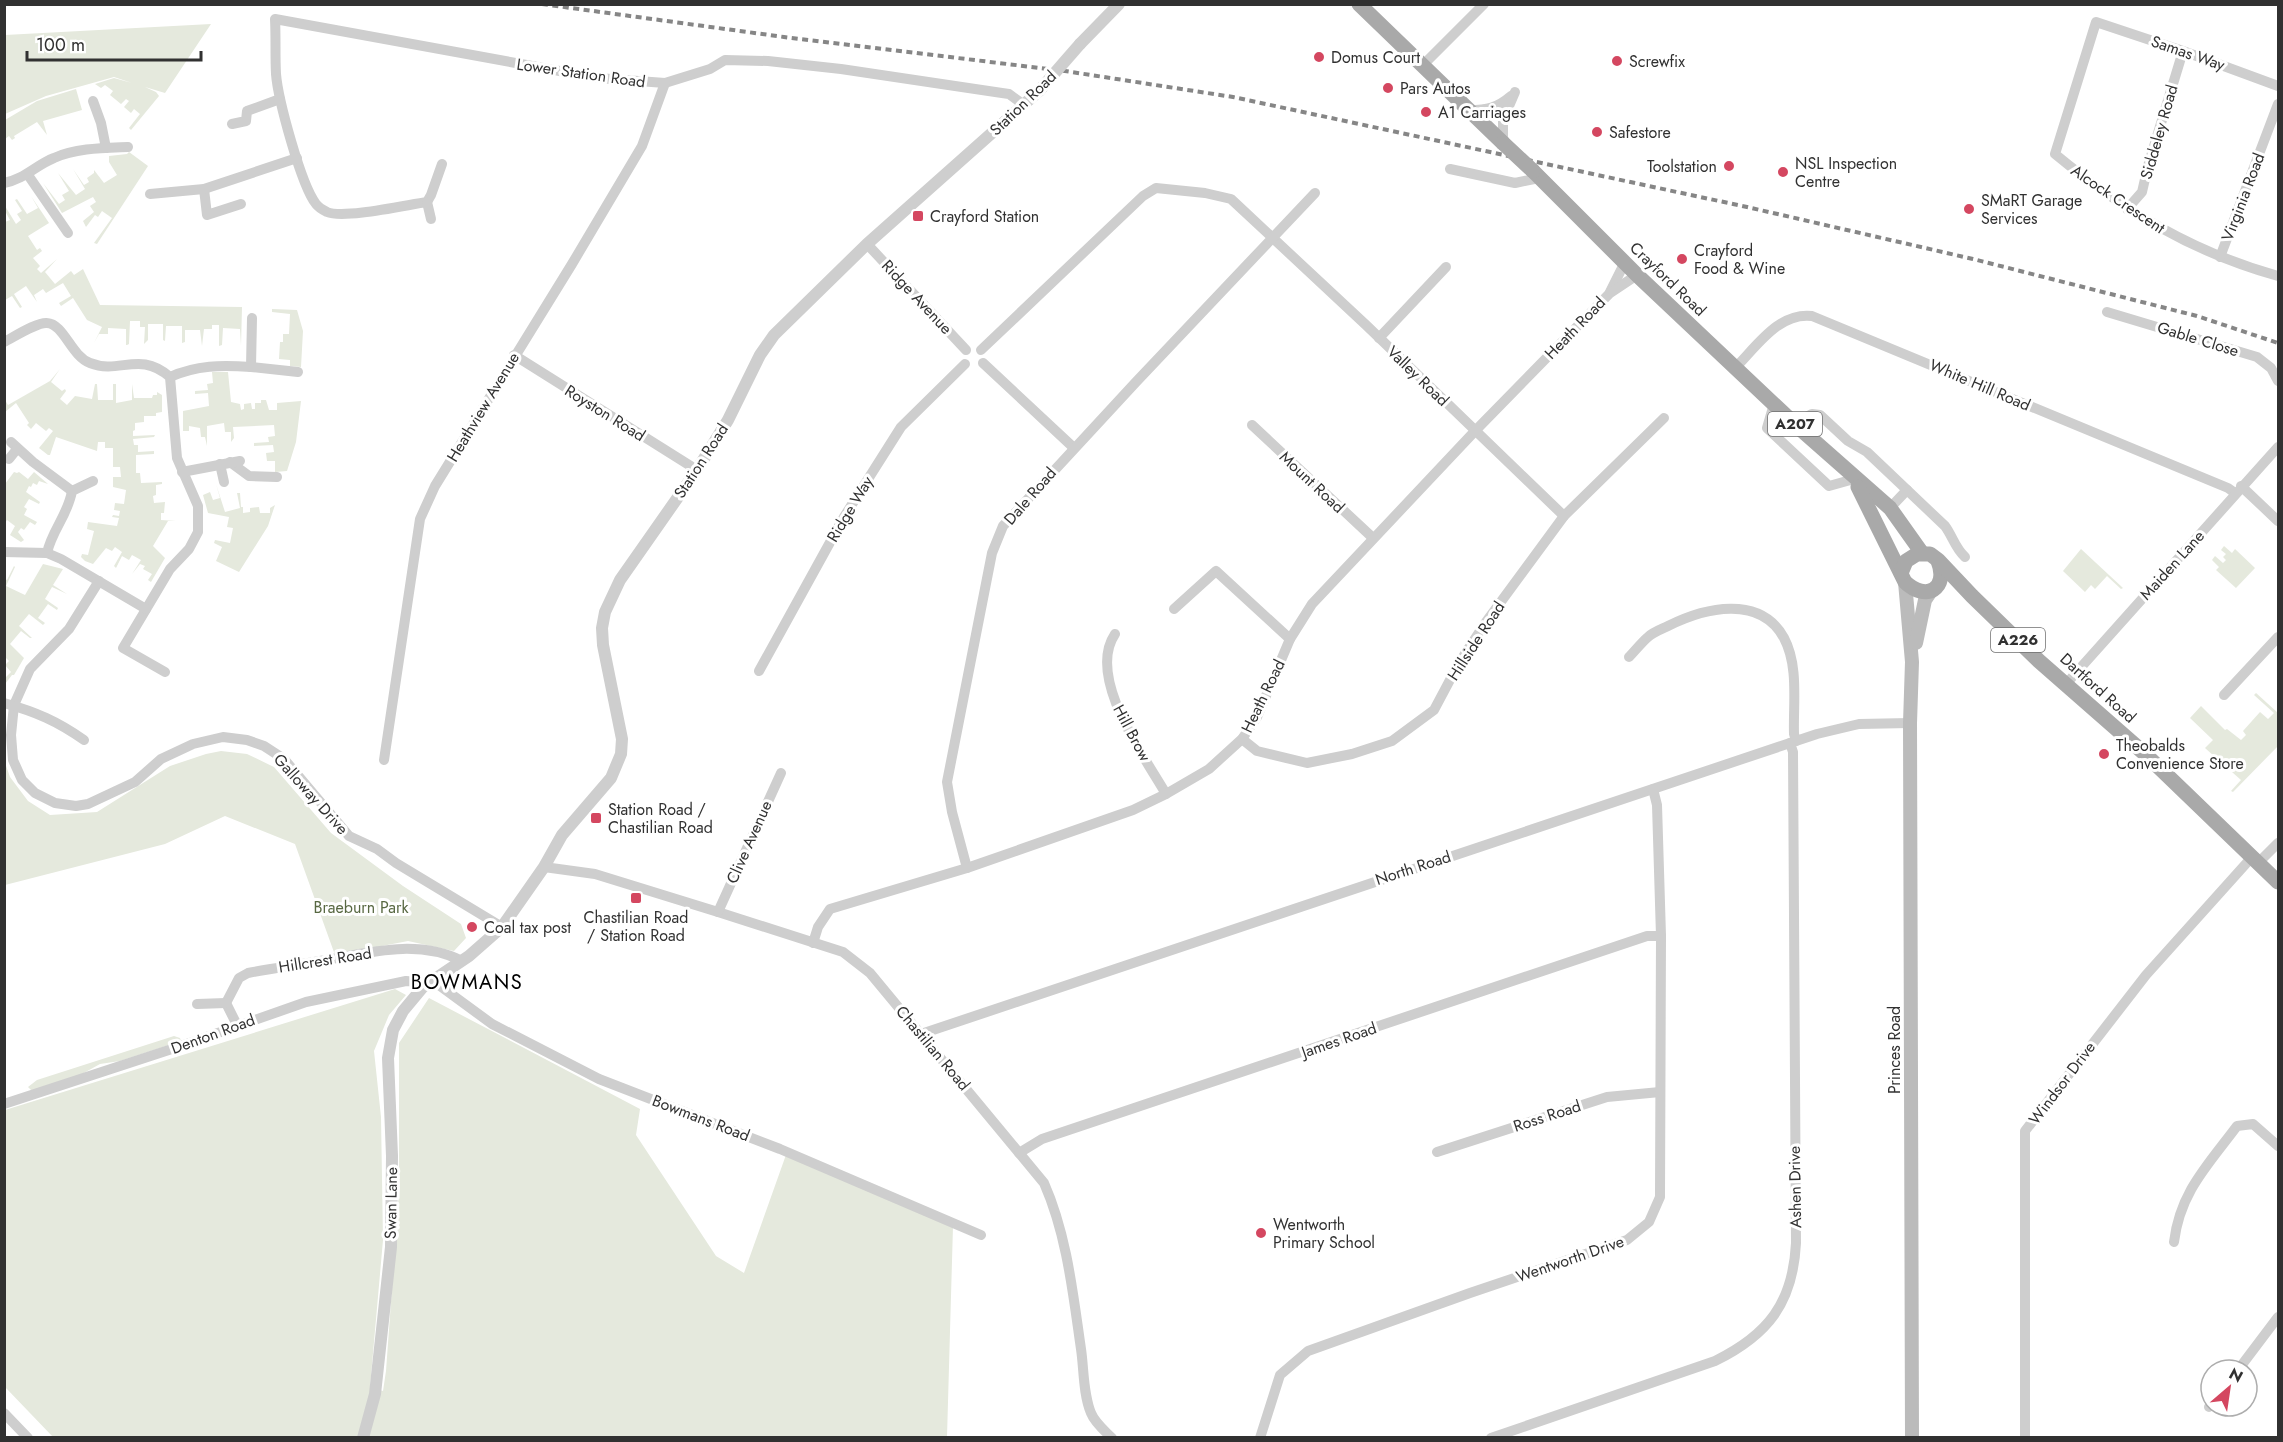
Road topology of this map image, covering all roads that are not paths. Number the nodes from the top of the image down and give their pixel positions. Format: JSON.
{"nodes":[{"id":1,"x":1119,"y":4,"type":"edge"},
{"id":2,"x":1359,"y":4,"type":"edge"},
{"id":3,"x":1484,"y":4,"type":"edge"},
{"id":4,"x":2096,"y":22,"type":"joint"},
{"id":5,"x":2183,"y":51,"type":"junction"},
{"id":6,"x":1423,"y":65,"type":"junction"},
{"id":7,"x":665,"y":83,"type":"junction"},
{"id":8,"x":2278,"y":86,"type":"edge"},
{"id":9,"x":280,"y":99,"type":"junction"},
{"id":10,"x":93,"y":101,"type":"dead end"},
{"id":11,"x":2278,"y":104,"type":"edge"},
{"id":12,"x":1024,"y":105,"type":"junction"},
{"id":13,"x":1469,"y":110,"type":"junction"},
{"id":14,"x":232,"y":124,"type":"dead end"},
{"id":15,"x":1503,"y":143,"type":"junction"},
{"id":16,"x":128,"y":147,"type":"dead end"},
{"id":17,"x":106,"y":148,"type":"junction"},
{"id":18,"x":297,"y":158,"type":"junction"},
{"id":19,"x":442,"y":164,"type":"dead end"},
{"id":20,"x":1450,"y":169,"type":"dead end"},
{"id":21,"x":28,"y":175,"type":"junction"},
{"id":22,"x":1536,"y":175,"type":"junction"},
{"id":23,"x":4,"y":183,"type":"edge"},
{"id":24,"x":204,"y":189,"type":"junction"},
{"id":25,"x":1315,"y":193,"type":"dead end"},
{"id":26,"x":150,"y":194,"type":"dead end"},
{"id":27,"x":427,"y":201,"type":"junction"},
{"id":28,"x":241,"y":204,"type":"dead end"},
{"id":29,"x":2127,"y":209,"type":"junction"},
{"id":30,"x":431,"y":219,"type":"dead end"},
{"id":31,"x":68,"y":233,"type":"dead end"},
{"id":32,"x":1273,"y":237,"type":"junction"},
{"id":33,"x":867,"y":244,"type":"junction"},
{"id":34,"x":2220,"y":257,"type":"junction"},
{"id":35,"x":1625,"y":262,"type":"junction"},
{"id":36,"x":1446,"y":267,"type":"dead end"},
{"id":37,"x":1637,"y":275,"type":"junction"},
{"id":38,"x":2278,"y":276,"type":"edge"},
{"id":39,"x":1610,"y":293,"type":"junction"},
{"id":40,"x":2107,"y":312,"type":"dead end"},
{"id":41,"x":252,"y":318,"type":"dead end"},
{"id":42,"x":1379,"y":338,"type":"junction"},
{"id":43,"x":4,"y":342,"type":"edge"},
{"id":44,"x":966,"y":350,"type":"junction"},
{"id":45,"x":981,"y":350,"type":"junction"},
{"id":46,"x":514,"y":356,"type":"junction"},
{"id":47,"x":982,"y":363,"type":"junction"},
{"id":48,"x":965,"y":364,"type":"junction"},
{"id":49,"x":251,"y":367,"type":"junction"},
{"id":50,"x":1736,"y":368,"type":"junction"},
{"id":51,"x":298,"y":372,"type":"dead end"},
{"id":52,"x":170,"y":377,"type":"junction"},
{"id":53,"x":2278,"y":381,"type":"edge"},
{"id":54,"x":1774,"y":404,"type":"junction"},
{"id":55,"x":1664,"y":418,"type":"dead end"},
{"id":56,"x":1252,"y":425,"type":"dead end"},
{"id":57,"x":1797,"y":426,"type":"junction"},
{"id":58,"x":1475,"y":431,"type":"junction"},
{"id":59,"x":2278,"y":447,"type":"edge"},
{"id":60,"x":1074,"y":448,"type":"junction"},
{"id":61,"x":9,"y":459,"type":"dead end"},
{"id":62,"x":230,"y":462,"type":"junction"},
{"id":63,"x":697,"y":470,"type":"junction"},
{"id":64,"x":182,"y":472,"type":"junction"},
{"id":65,"x":278,"y":477,"type":"dead end"},
{"id":66,"x":1854,"y":479,"type":"junction"},
{"id":67,"x":93,"y":481,"type":"dead end"},
{"id":68,"x":224,"y":482,"type":"dead end"},
{"id":69,"x":1907,"y":490,"type":"junction"},
{"id":70,"x":2238,"y":490,"type":"junction"},
{"id":71,"x":72,"y":491,"type":"junction"},
{"id":72,"x":1890,"y":508,"type":"junction"},
{"id":73,"x":1563,"y":516,"type":"junction"},
{"id":74,"x":2278,"y":521,"type":"edge"},
{"id":75,"x":1372,"y":538,"type":"junction"},
{"id":76,"x":4,"y":552,"type":"edge"},
{"id":77,"x":47,"y":553,"type":"junction"},
{"id":78,"x":1922,"y":553,"type":"junction"},
{"id":79,"x":1965,"y":557,"type":"dead end"},
{"id":80,"x":1938,"y":560,"type":"junction"},
{"id":81,"x":1903,"y":578,"type":"junction"},
{"id":82,"x":99,"y":582,"type":"junction"},
{"id":83,"x":1934,"y":588,"type":"junction"},
{"id":84,"x":1972,"y":596,"type":"junction"},
{"id":85,"x":146,"y":609,"type":"junction"},
{"id":86,"x":1174,"y":609,"type":"dead end"},
{"id":87,"x":1115,"y":634,"type":"dead end"},
{"id":88,"x":2278,"y":637,"type":"edge"},
{"id":89,"x":1290,"y":639,"type":"junction"},
{"id":90,"x":1629,"y":657,"type":"dead end"},
{"id":91,"x":1912,"y":662,"type":"junction"},
{"id":92,"x":759,"y":671,"type":"dead end"},
{"id":93,"x":165,"y":672,"type":"dead end"},
{"id":94,"x":2066,"y":684,"type":"junction"},
{"id":95,"x":2224,"y":695,"type":"dead end"},
{"id":96,"x":9,"y":704,"type":"edge"},
{"id":97,"x":1910,"y":723,"type":"junction"},
{"id":98,"x":1242,"y":739,"type":"junction"},
{"id":99,"x":84,"y":740,"type":"dead end"},
{"id":100,"x":1793,"y":742,"type":"junction"},
{"id":101,"x":384,"y":760,"type":"dead end"},
{"id":102,"x":781,"y":773,"type":"dead end"},
{"id":103,"x":1653,"y":789,"type":"junction"},
{"id":104,"x":1166,"y":794,"type":"junction"},
{"id":105,"x":2278,"y":843,"type":"edge"},
{"id":106,"x":2255,"y":860,"type":"junction"},
{"id":107,"x":544,"y":867,"type":"junction"},
{"id":108,"x":967,"y":868,"type":"junction"},
{"id":109,"x":2278,"y":882,"type":"edge"},
{"id":110,"x":718,"y":912,"type":"junction"},
{"id":111,"x":502,"y":927,"type":"junction"},
{"id":112,"x":1661,"y":936,"type":"junction"},
{"id":113,"x":813,"y":943,"type":"junction"},
{"id":114,"x":462,"y":961,"type":"junction"},
{"id":115,"x":428,"y":983,"type":"junction"},
{"id":116,"x":226,"y":1003,"type":"junction"},
{"id":117,"x":197,"y":1004,"type":"dead end"},
{"id":118,"x":237,"y":1025,"type":"junction"},
{"id":119,"x":921,"y":1035,"type":"junction"},
{"id":120,"x":1660,"y":1092,"type":"junction"},
{"id":121,"x":4,"y":1104,"type":"edge"},
{"id":122,"x":2278,"y":1146,"type":"edge"},
{"id":123,"x":1437,"y":1152,"type":"dead end"},
{"id":124,"x":1019,"y":1153,"type":"junction"},
{"id":125,"x":981,"y":1235,"type":"dead end"},
{"id":126,"x":2174,"y":1242,"type":"dead end"},
{"id":127,"x":2278,"y":1317,"type":"edge"},
{"id":128,"x":2247,"y":1358,"type":"edge"},
{"id":129,"x":4,"y":1413,"type":"edge"},
{"id":130,"x":1099,"y":1433,"type":"edge"},
{"id":131,"x":28,"y":1437,"type":"edge"},
{"id":132,"x":363,"y":1437,"type":"edge"},
{"id":133,"x":1112,"y":1437,"type":"edge"},
{"id":134,"x":1260,"y":1437,"type":"edge"},
{"id":135,"x":1491,"y":1437,"type":"edge"},
{"id":136,"x":1912,"y":1437,"type":"edge"},
{"id":137,"x":2025,"y":1437,"type":"edge"}],
"edges":[{"from":1,"to":12,"type":"street","name":"Station Road","bridge":true},
{"from":2,"to":6,"type":"main road","name":"Crayford Road","number":"A207"},
{"from":3,"to":6,"type":"street"},
{"from":4,"to":5,"type":"street","name":"Samas Way"},
{"from":4,"to":29,"type":"street","name":"Alcock Crescent"},
{"from":5,"to":8,"type":"street","name":"Samas Way"},
{"from":5,"to":29,"type":"street","name":"Siddeley Road"},
{"from":6,"to":13,"type":"main road","name":"Crayford Road","number":"A207"},
{"from":7,"to":9,"type":"street","name":"Lower Station Road"},
{"from":7,"to":12,"type":"street","name":"Lower Station Road"},
{"from":7,"to":46,"type":"street","name":"Heathview Avenue"},
{"from":9,"to":14,"type":"street"},
{"from":9,"to":18,"type":"street"},
{"from":10,"to":17,"type":"street"},
{"from":11,"to":34,"type":"street","name":"Virginia Road"},
{"from":12,"to":33,"type":"street","name":"Station Road"},
{"from":13,"to":15,"type":"main road","name":"Crayford Road","number":"A207"},
{"from":13,"to":15,"type":"street"},
{"from":15,"to":22,"type":"main road","name":"Crayford Road","number":"A207","bridge":true},
{"from":16,"to":17,"type":"street"},
{"from":17,"to":21,"type":"street"},
{"from":18,"to":24,"type":"street"},
{"from":18,"to":27,"type":"street"},
{"from":19,"to":27,"type":"street"},
{"from":20,"to":22,"type":"street"},
{"from":21,"to":23,"type":"street"},
{"from":21,"to":31,"type":"street"},
{"from":22,"to":35,"type":"main road","name":"Crayford Road","number":"A207"},
{"from":24,"to":26,"type":"street"},
{"from":24,"to":28,"type":"street"},
{"from":25,"to":32,"type":"street","name":"Dale Road"},
{"from":27,"to":30,"type":"street"},
{"from":29,"to":34,"type":"street","name":"Alcock Crescent"},
{"from":32,"to":42,"type":"street","name":"Valley Road"},
{"from":32,"to":45,"type":"street"},
{"from":32,"to":60,"type":"street","name":"Dale Road"},
{"from":33,"to":44,"type":"street","name":"Ridge Avenue"},
{"from":33,"to":63,"type":"street","name":"Station Road"},
{"from":34,"to":38,"type":"street","name":"Alcock Crescent"},
{"from":35,"to":37,"type":"main road","name":"Crayford Road","number":"A207"},
{"from":35,"to":39,"type":"street","name":"Heath Road"},
{"from":36,"to":42,"type":"street"},
{"from":37,"to":39,"type":"street","name":"Heath Road"},
{"from":37,"to":50,"type":"main road","name":"Crayford Road","number":"A207"},
{"from":39,"to":58,"type":"street","name":"Heath Road"},
{"from":40,"to":53,"type":"street","name":"Gable Close"},
{"from":41,"to":49,"type":"street"},
{"from":42,"to":58,"type":"street","name":"Valley Road"},
{"from":43,"to":52,"type":"street"},
{"from":44,"to":45,"type":"street"},
{"from":44,"to":48,"type":"street"},
{"from":45,"to":47,"type":"street"},
{"from":46,"to":63,"type":"street","name":"Royston Road"},
{"from":46,"to":101,"type":"street","name":"Heathview Avenue"},
{"from":47,"to":48,"type":"street"},
{"from":47,"to":60,"type":"street"},
{"from":48,"to":92,"type":"street","name":"Ridge Way"},
{"from":49,"to":51,"type":"street"},
{"from":49,"to":52,"type":"street"},
{"from":50,"to":54,"type":"main road","name":"Crayford Road","number":"A207"},
{"from":50,"to":70,"type":"street","name":"White Hill Road"},
{"from":52,"to":64,"type":"street"},
{"from":54,"to":57,"type":"main road","name":"Crayford Road","number":"A207"},
{"from":54,"to":66,"type":"street"},
{"from":55,"to":73,"type":"street","name":"Hillside Road"},
{"from":56,"to":75,"type":"street","name":"Mount Road"},
{"from":57,"to":66,"type":"main road","name":"Crayford Road","number":"A207"},
{"from":57,"to":69,"type":"street"},
{"from":58,"to":73,"type":"street","name":"Valley Road"},
{"from":58,"to":75,"type":"street","name":"Heath Road"},
{"from":59,"to":70,"type":"street","name":"Maiden Lane"},
{"from":60,"to":108,"type":"street","name":"Dale Road"},
{"from":61,"to":71,"type":"street"},
{"from":62,"to":64,"type":"street"},
{"from":62,"to":65,"type":"street"},
{"from":62,"to":68,"type":"street"},
{"from":63,"to":107,"type":"street","name":"Station Road"},
{"from":64,"to":85,"type":"street"},
{"from":66,"to":72,"type":"main road","name":"Crayford Road","number":"A207"},
{"from":66,"to":81,"type":"main road","name":"Crayford Road","number":"A207"},
{"from":67,"to":71,"type":"street"},
{"from":69,"to":72,"type":"street"},
{"from":69,"to":79,"type":"street"},
{"from":70,"to":74,"type":"street","name":"White Hill Road"},
{"from":70,"to":94,"type":"street","name":"Maiden Lane"},
{"from":71,"to":77,"type":"street"},
{"from":72,"to":78,"type":"main road","name":"Crayford Road","number":"A207"},
{"from":73,"to":98,"type":"street","name":"Hillside Road"},
{"from":75,"to":89,"type":"street","name":"Heath Road"},
{"from":76,"to":77,"type":"street"},
{"from":77,"to":82,"type":"street"},
{"from":78,"to":80,"type":"main road"},
{"from":78,"to":81,"type":"main road"},
{"from":80,"to":83,"type":"main road"},
{"from":80,"to":84,"type":"main road","name":"Dartford Road","number":"A226"},
{"from":81,"to":83,"type":"main road"},
{"from":81,"to":91,"type":"main road","name":"Princes Road"},
{"from":82,"to":85,"type":"street"},
{"from":82,"to":96,"type":"street","name":"Galloway Drive"},
{"from":83,"to":84,"type":"main road","name":"Dartford Road","number":"A226"},
{"from":83,"to":91,"type":"main road","name":"Princes Road"},
{"from":84,"to":94,"type":"main road","name":"Dartford Road","number":"A226"},
{"from":85,"to":93,"type":"street"},
{"from":86,"to":89,"type":"street"},
{"from":87,"to":104,"type":"street","name":"Hill Brow"},
{"from":88,"to":95,"type":"street"},
{"from":89,"to":98,"type":"street","name":"Heath Road"},
{"from":90,"to":100,"type":"street","name":"Ashen Drive"},
{"from":91,"to":97,"type":"main road","name":"Princes Road"},
{"from":94,"to":106,"type":"main road","name":"Dartford Road","number":"A226"},
{"from":96,"to":99,"type":"street"},
{"from":96,"to":111,"type":"street","name":"Galloway Drive"},
{"from":97,"to":100,"type":"street","name":"North Road"},
{"from":97,"to":136,"type":"main road","name":"Princes Road"},
{"from":98,"to":104,"type":"street","name":"Heath Road"},
{"from":100,"to":103,"type":"street","name":"North Road"},
{"from":100,"to":135,"type":"street","name":"Ashen Drive"},
{"from":102,"to":110,"type":"street","name":"Clive Avenue"},
{"from":103,"to":112,"type":"street","name":"Wentworth Drive"},
{"from":103,"to":119,"type":"street","name":"North Road"},
{"from":104,"to":108,"type":"street","name":"Heath Road"},
{"from":105,"to":106,"type":"street","name":"Windsor Drive"},
{"from":106,"to":109,"type":"main road","name":"Dartford Road","number":"A226"},
{"from":106,"to":137,"type":"street","name":"Windsor Drive"},
{"from":107,"to":110,"type":"street","name":"Chastilian Road"},
{"from":107,"to":111,"type":"street","name":"Station Road"},
{"from":108,"to":113,"type":"street","name":"Heath Road"},
{"from":110,"to":113,"type":"street","name":"Chastilian Road"},
{"from":111,"to":114,"type":"street","name":"Station Road"},
{"from":112,"to":120,"type":"street","name":"Wentworth Drive"},
{"from":112,"to":124,"type":"street","name":"James Road"},
{"from":113,"to":119,"type":"street","name":"Chastilian Road"},
{"from":114,"to":115,"type":"street","name":"Station Road"},
{"from":114,"to":116,"type":"street","name":"Hillcrest Road"},
{"from":115,"to":118,"type":"street","name":"Denton Road"},
{"from":115,"to":125,"type":"street","name":"Bowmans Road"},
{"from":115,"to":132,"type":"street","name":"Swan Lane"},
{"from":116,"to":117,"type":"street"},
{"from":116,"to":118,"type":"street"},
{"from":118,"to":121,"type":"street","name":"Denton Road"},
{"from":119,"to":124,"type":"street","name":"Chastilian Road"},
{"from":120,"to":123,"type":"street","name":"Ross Road"},
{"from":120,"to":134,"type":"street","name":"Wentworth Drive"},
{"from":122,"to":126,"type":"street"},
{"from":124,"to":130,"type":"street","name":"Chastilian Road"},
{"from":127,"to":128,"type":"street"},
{"from":129,"to":131,"type":"street"},
{"from":130,"to":133,"type":"street","name":"Chastilian Road"}]}
